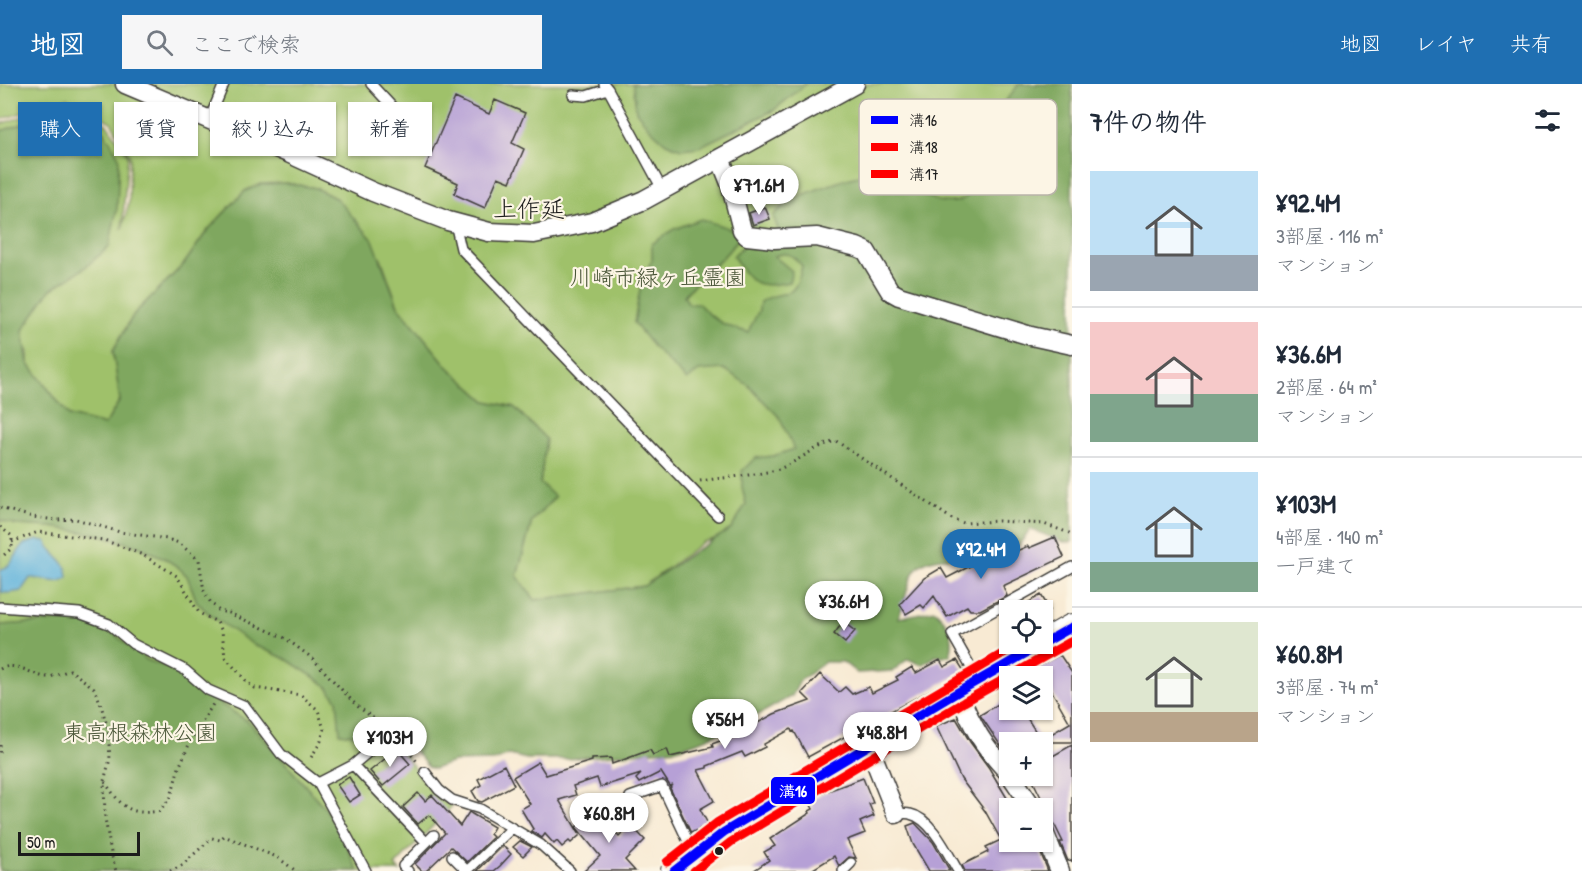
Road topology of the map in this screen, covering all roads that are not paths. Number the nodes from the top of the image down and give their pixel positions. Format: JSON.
{"nodes":[{"id":1,"x":125,"y":84,"type":"edge"},
{"id":2,"x":224,"y":84,"type":"edge"},
{"id":3,"x":371,"y":84,"type":"edge"},
{"id":4,"x":855,"y":84,"type":"edge"},
{"id":5,"x":606,"y":87,"type":"edge"},
{"id":6,"x":573,"y":95,"type":"dead end"},
{"id":7,"x":388,"y":102,"type":"edge"},
{"id":8,"x":209,"y":120,"type":"junction"},
{"id":9,"x":720,"y":158,"type":"junction"},
{"id":10,"x":662,"y":189,"type":"junction"},
{"id":11,"x":455,"y":223,"type":"junction"},
{"id":12,"x":1072,"y":345,"type":"edge"},
{"id":13,"x":718,"y":516,"type":"dead end"},
{"id":14,"x":1072,"y":567,"type":"edge"},
{"id":15,"x":0,"y":607,"type":"edge"},
{"id":16,"x":1072,"y":627,"type":"edge"},
{"id":17,"x":968,"y":686,"type":"junction"},
{"id":18,"x":391,"y":733,"type":"road end"},
{"id":19,"x":869,"y":746,"type":"junction"},
{"id":20,"x":999,"y":764,"type":"edge"},
{"id":21,"x":353,"y":765,"type":"junction"},
{"id":22,"x":425,"y":772,"type":"road end"},
{"id":23,"x":318,"y":783,"type":"junction"},
{"id":24,"x":630,"y":797,"type":"dead end"},
{"id":25,"x":896,"y":814,"type":"joint"},
{"id":26,"x":512,"y":828,"type":"junction"},
{"id":27,"x":434,"y":835,"type":"dead end"},
{"id":28,"x":426,"y":842,"type":"junction"},
{"id":29,"x":1052,"y":852,"type":"edge"},
{"id":30,"x":695,"y":855,"type":"junction"},
{"id":31,"x":452,"y":856,"type":"dead end"},
{"id":32,"x":851,"y":863,"type":"dead end"},
{"id":33,"x":366,"y":871,"type":"edge"},
{"id":34,"x":408,"y":871,"type":"edge"},
{"id":35,"x":467,"y":871,"type":"edge"},
{"id":36,"x":570,"y":871,"type":"edge"},
{"id":37,"x":674,"y":871,"type":"edge"},
{"id":38,"x":843,"y":871,"type":"edge"},
{"id":39,"x":958,"y":871,"type":"edge"},
{"id":40,"x":1060,"y":871,"type":"edge"}],
"edges":[{"from":1,"to":8,"type":"street"},
{"from":2,"to":8,"type":"lane"},
{"from":3,"to":7,"type":"lane"},
{"from":4,"to":9,"type":"street"},
{"from":5,"to":6,"type":"lane"},
{"from":5,"to":10,"type":"lane"},
{"from":8,"to":11,"type":"street"},
{"from":9,"to":10,"type":"street"},
{"from":9,"to":12,"type":"street"},
{"from":10,"to":11,"type":"street"},
{"from":11,"to":13,"type":"lane"},
{"from":14,"to":17,"type":"lane"},
{"from":15,"to":23,"type":"lane"},
{"from":16,"to":17,"type":"street"},
{"from":17,"to":19,"type":"street"},
{"from":17,"to":20,"type":"street"},
{"from":18,"to":21,"type":"lane"},
{"from":19,"to":25,"type":"street"},
{"from":19,"to":30,"type":"street"},
{"from":21,"to":23,"type":"lane"},
{"from":21,"to":28,"type":"lane"},
{"from":22,"to":26,"type":"lane"},
{"from":23,"to":33,"type":"lane"},
{"from":24,"to":30,"type":"lane"},
{"from":25,"to":39,"type":"lane"},
{"from":26,"to":35,"type":"lane"},
{"from":26,"to":36,"type":"lane"},
{"from":27,"to":28,"type":"lane"},
{"from":28,"to":34,"type":"lane"},
{"from":29,"to":40,"type":"street"},
{"from":30,"to":37,"type":"street"},
{"from":31,"to":35,"type":"lane"},
{"from":32,"to":38,"type":"lane"}]}
